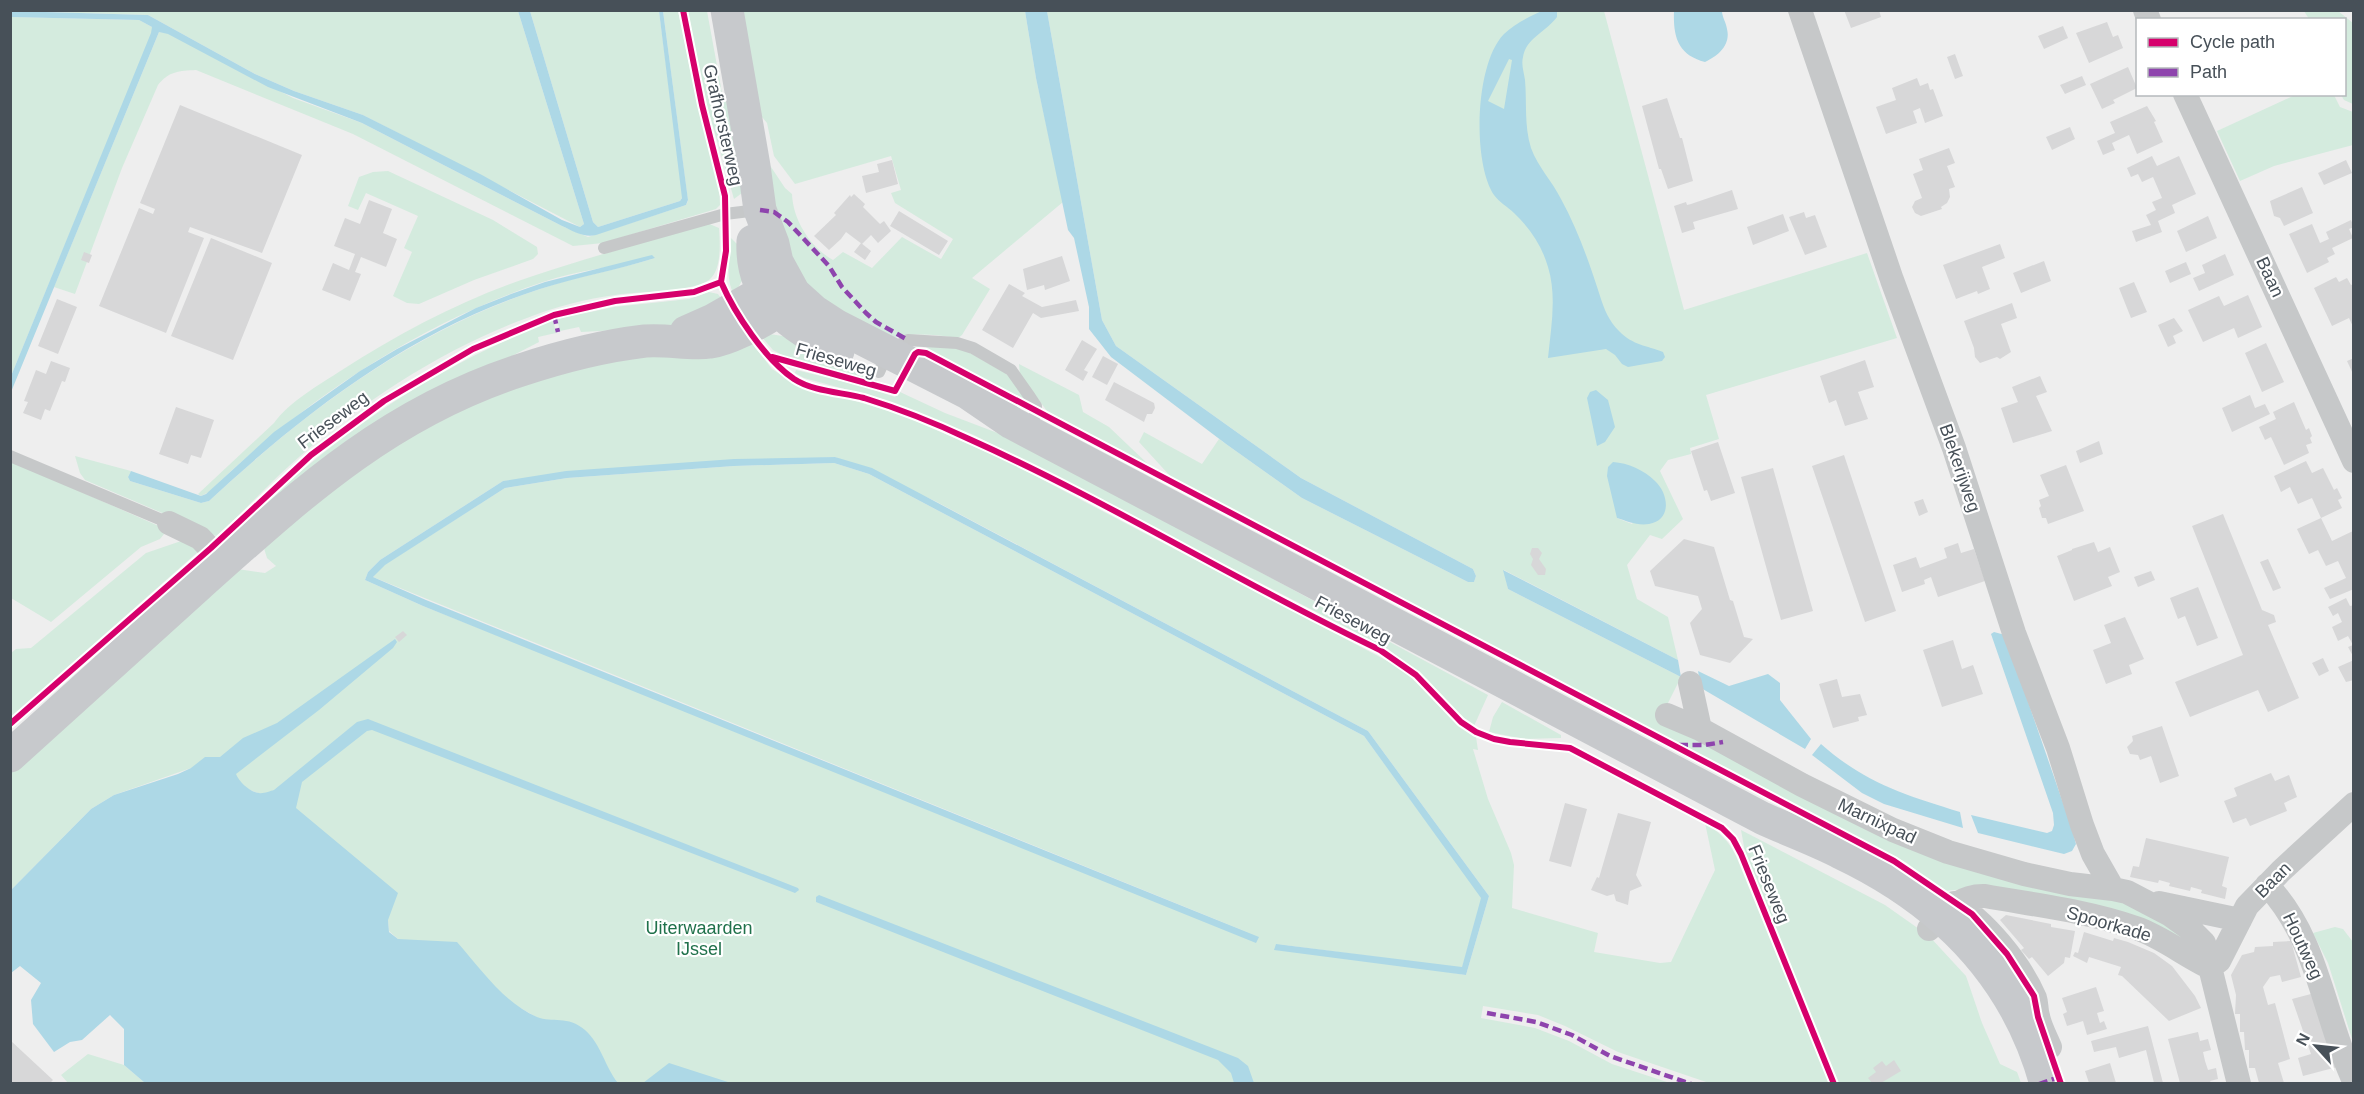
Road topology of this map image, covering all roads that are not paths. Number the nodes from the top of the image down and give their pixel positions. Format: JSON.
{"nodes":[{"id":1,"x":727,"y":10,"type":"edge"},
{"id":2,"x":1800,"y":10,"type":"edge"},
{"id":3,"x":2186,"y":96,"type":"edge"},
{"id":4,"x":760,"y":210,"type":"junction"},
{"id":5,"x":604,"y":248,"type":"dead end"},
{"id":6,"x":778,"y":298,"type":"junction"},
{"id":7,"x":883,"y":362,"type":"junction"},
{"id":8,"x":1019,"y":427,"type":"junction"},
{"id":9,"x":10,"y":456,"type":"edge"},
{"id":10,"x":2354,"y":460,"type":"edge"},
{"id":11,"x":169,"y":524,"type":"joint"},
{"id":12,"x":224,"y":563,"type":"junction"},
{"id":13,"x":1690,"y":683,"type":"dead end"},
{"id":14,"x":1667,"y":715,"type":"dead end"},
{"id":15,"x":1700,"y":729,"type":"junction"},
{"id":16,"x":10,"y":756,"type":"edge"},
{"id":17,"x":2354,"y":804,"type":"edge"},
{"id":18,"x":2267,"y":885,"type":"junction"},
{"id":19,"x":2113,"y":889,"type":"junction"},
{"id":20,"x":2148,"y":902,"type":"junction"},
{"id":21,"x":1942,"y":916,"type":"junction"},
{"id":22,"x":2240,"y":920,"type":"junction"},
{"id":23,"x":2209,"y":967,"type":"junction"},
{"id":24,"x":2029,"y":1038,"type":"junction"},
{"id":25,"x":2354,"y":1081,"type":"edge"},
{"id":26,"x":2028,"y":1083,"type":"edge"},
{"id":27,"x":2046,"y":1083,"type":"edge"},
{"id":28,"x":2061,"y":1083,"type":"edge"},
{"id":29,"x":2239,"y":1083,"type":"edge"}],
"edges":[{"from":1,"to":4,"type":"main road","name":"Grafhorsterweg"},
{"from":2,"to":19,"type":"street","name":"Blekerijweg"},
{"from":3,"to":10,"type":"street","name":"Baan"},
{"from":4,"to":5,"type":"lane"},
{"from":4,"to":6,"type":"main road","name":"Grafhorsterweg"},
{"from":6,"to":7,"type":"main road","name":"Frieseweg"},
{"from":6,"to":12,"type":"main road"},
{"from":7,"to":8,"type":"main road","name":"Frieseweg"},
{"from":7,"to":8,"type":"lane"},
{"from":8,"to":21,"type":"main road","name":"Frieseweg"},
{"from":9,"to":11,"type":"lane"},
{"from":11,"to":12,"type":"street"},
{"from":12,"to":16,"type":"main road"},
{"from":13,"to":15,"type":"street"},
{"from":14,"to":15,"type":"street"},
{"from":15,"to":19,"type":"street","name":"Marnixpad"},
{"from":17,"to":18,"type":"street","name":"Baan"},
{"from":18,"to":22,"type":"street","name":"Baan"},
{"from":18,"to":25,"type":"street","name":"Houtweg"},
{"from":19,"to":20,"type":"street"},
{"from":20,"to":22,"type":"street"},
{"from":20,"to":23,"type":"street"},
{"from":21,"to":23,"type":"street","name":"Spoorkade"},
{"from":21,"to":24,"type":"main road","name":"Frieseweg"},
{"from":22,"to":23,"type":"street","name":"Baan"},
{"from":23,"to":29,"type":"street"},
{"from":24,"to":26,"type":"main road"},
{"from":24,"to":27,"type":"main road"},
{"from":24,"to":28,"type":"street"}]}
